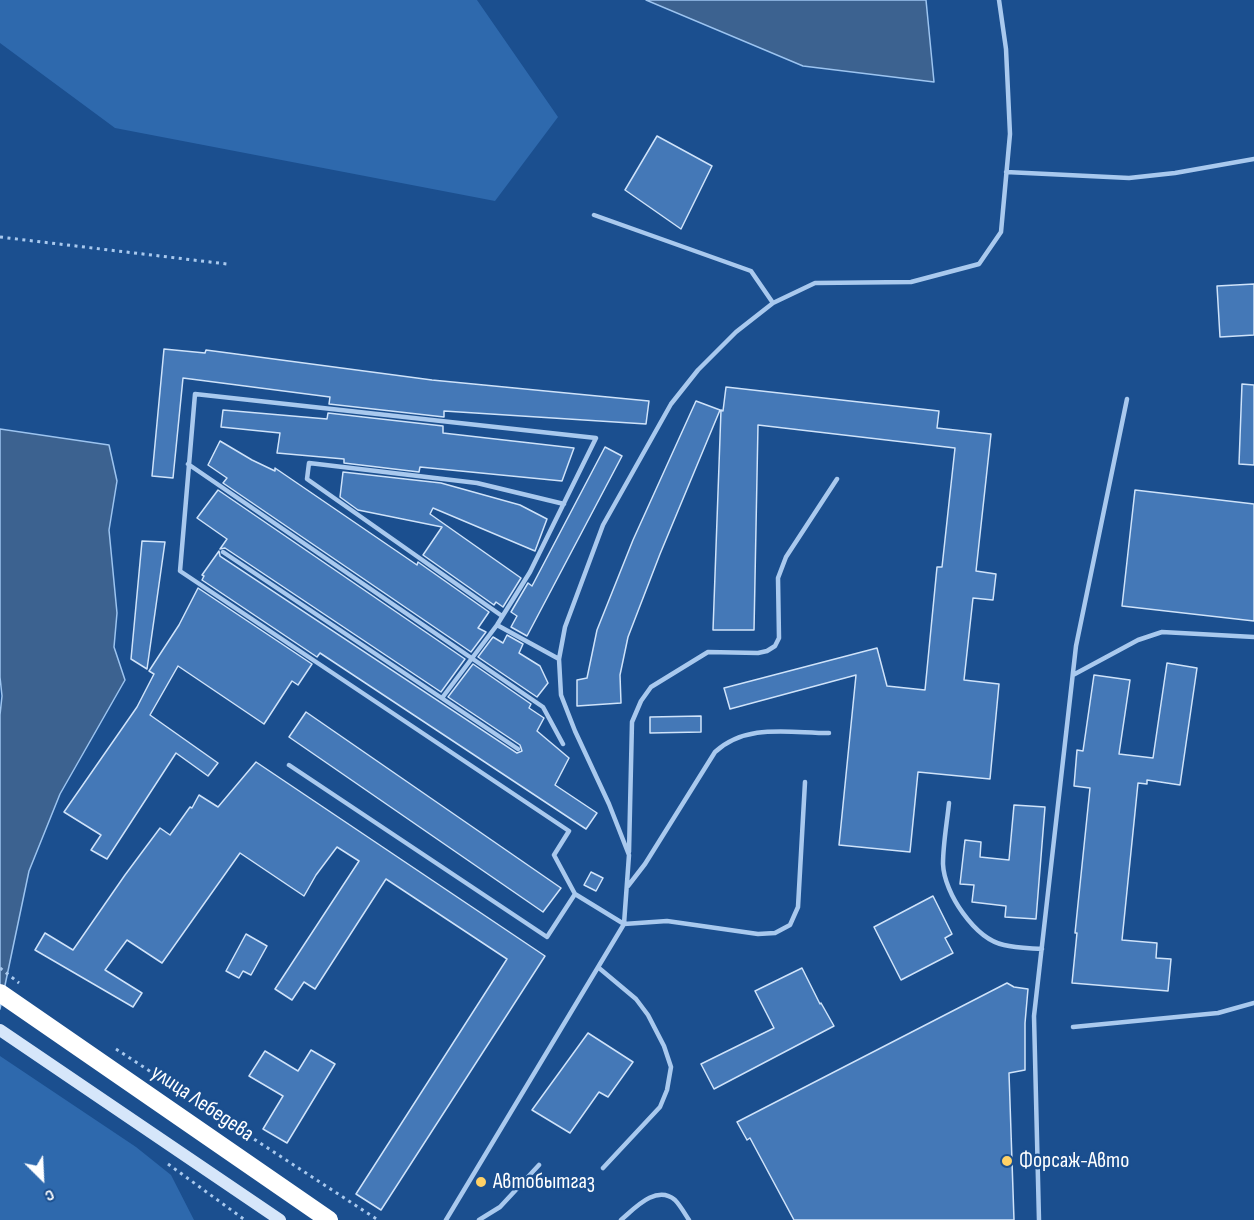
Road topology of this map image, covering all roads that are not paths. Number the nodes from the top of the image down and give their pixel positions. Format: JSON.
{"nodes":[{"id":1,"x":999,"y":0,"type":"edge"},
{"id":2,"x":1254,"y":159,"type":"edge"},
{"id":3,"x":1006,"y":172,"type":"junction"},
{"id":4,"x":594,"y":215,"type":"dead end"},
{"id":5,"x":773,"y":303,"type":"junction"},
{"id":6,"x":1127,"y":399,"type":"dead end"},
{"id":7,"x":188,"y":464,"type":"junction"},
{"id":8,"x":837,"y":479,"type":"dead end"},
{"id":9,"x":564,"y":504,"type":"junction"},
{"id":10,"x":223,"y":552,"type":"dead end"},
{"id":11,"x":502,"y":616,"type":"junction"},
{"id":12,"x":496,"y":625,"type":"junction"},
{"id":13,"x":1254,"y":637,"type":"edge"},
{"id":14,"x":471,"y":658,"type":"junction"},
{"id":15,"x":558,"y":659,"type":"junction"},
{"id":16,"x":1073,"y":675,"type":"junction"},
{"id":17,"x":442,"y":698,"type":"junction"},
{"id":18,"x":829,"y":733,"type":"dead end"},
{"id":19,"x":563,"y":744,"type":"dead end"},
{"id":20,"x":518,"y":749,"type":"dead end"},
{"id":21,"x":289,"y":765,"type":"dead end"},
{"id":22,"x":805,"y":782,"type":"dead end"},
{"id":23,"x":949,"y":803,"type":"dead end"},
{"id":24,"x":629,"y":855,"type":"junction"},
{"id":25,"x":628,"y":886,"type":"junction"},
{"id":26,"x":575,"y":894,"type":"junction"},
{"id":27,"x":624,"y":924,"type":"junction"},
{"id":28,"x":1042,"y":949,"type":"junction"},
{"id":29,"x":599,"y":968,"type":"junction"},
{"id":30,"x":0,"y":993,"type":"edge"},
{"id":31,"x":1254,"y":1004,"type":"edge"},
{"id":32,"x":1073,"y":1027,"type":"dead end"},
{"id":33,"x":0,"y":1030,"type":"edge"},
{"id":34,"x":539,"y":1166,"type":"dead end"},
{"id":35,"x":603,"y":1168,"type":"dead end"},
{"id":36,"x":280,"y":1220,"type":"edge"},
{"id":37,"x":329,"y":1220,"type":"edge"},
{"id":38,"x":446,"y":1220,"type":"edge"},
{"id":39,"x":479,"y":1220,"type":"edge"},
{"id":40,"x":621,"y":1220,"type":"edge"},
{"id":41,"x":689,"y":1220,"type":"edge"},
{"id":42,"x":1039,"y":1220,"type":"edge"}],
"edges":[{"from":1,"to":3,"type":"lane"},
{"from":2,"to":3,"type":"lane"},
{"from":3,"to":5,"type":"lane"},
{"from":4,"to":5,"type":"lane"},
{"from":5,"to":15,"type":"lane"},
{"from":6,"to":16,"type":"lane"},
{"from":7,"to":9,"type":"lane"},
{"from":7,"to":14,"type":"lane"},
{"from":7,"to":26,"type":"lane"},
{"from":8,"to":24,"type":"lane"},
{"from":9,"to":11,"type":"lane"},
{"from":9,"to":11,"type":"lane"},
{"from":10,"to":17,"type":"lane"},
{"from":11,"to":12,"type":"lane"},
{"from":12,"to":14,"type":"lane"},
{"from":12,"to":15,"type":"lane"},
{"from":13,"to":16,"type":"lane"},
{"from":14,"to":17,"type":"lane"},
{"from":14,"to":19,"type":"lane"},
{"from":15,"to":24,"type":"lane"},
{"from":16,"to":28,"type":"lane"},
{"from":17,"to":20,"type":"lane"},
{"from":18,"to":25,"type":"lane"},
{"from":21,"to":26,"type":"lane"},
{"from":22,"to":27,"type":"lane"},
{"from":23,"to":28,"type":"lane"},
{"from":24,"to":25,"type":"lane"},
{"from":25,"to":27,"type":"lane"},
{"from":26,"to":27,"type":"lane"},
{"from":27,"to":29,"type":"lane"},
{"from":28,"to":42,"type":"lane"},
{"from":29,"to":35,"type":"lane"},
{"from":29,"to":38,"type":"lane"},
{"from":30,"to":37,"type":"highway","name":"улица Лебедева"},
{"from":31,"to":32,"type":"lane"},
{"from":33,"to":36,"type":"main road"},
{"from":34,"to":39,"type":"lane"},
{"from":40,"to":41,"type":"lane"}]}
